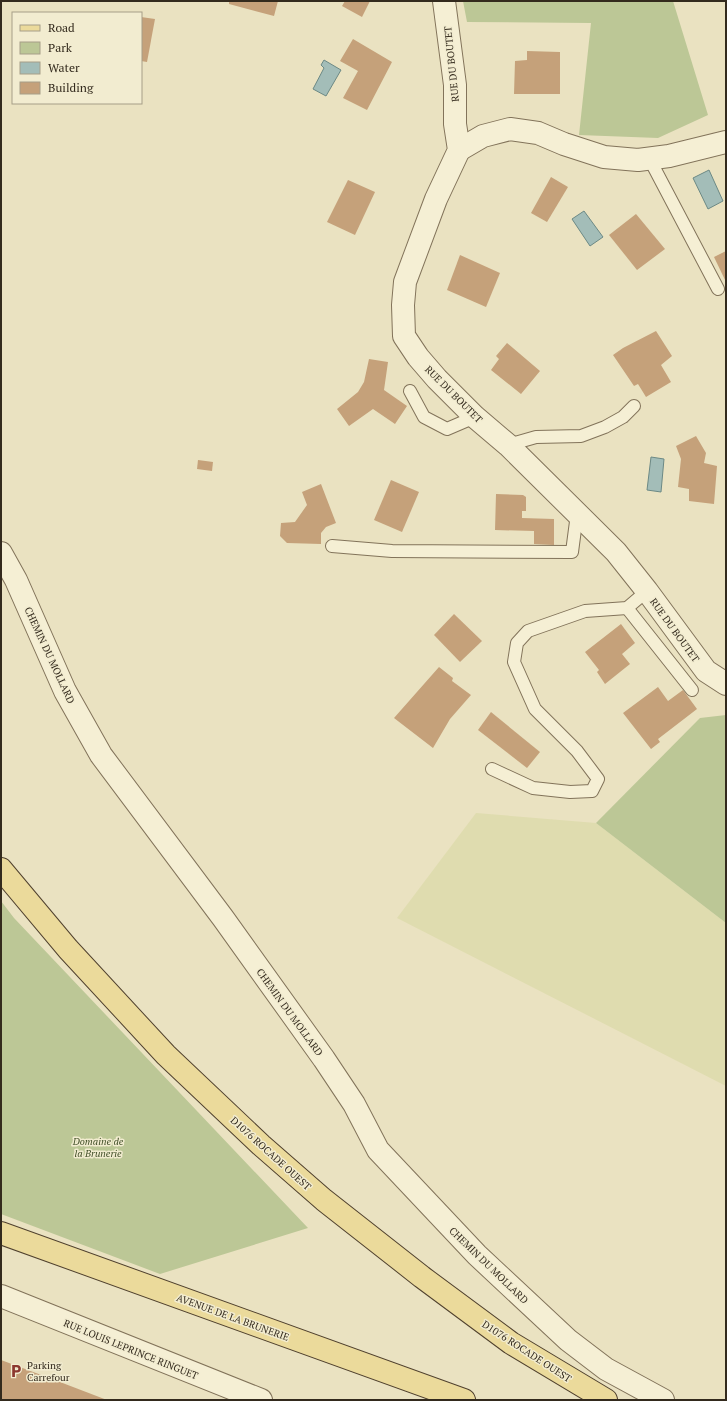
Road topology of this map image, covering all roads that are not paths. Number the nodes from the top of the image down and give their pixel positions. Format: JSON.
{"nodes":[{"id":1,"x":444,"y":1,"type":"edge"},
{"id":2,"x":726,"y":142,"type":"edge"},
{"id":3,"x":459,"y":150,"type":"junction"},
{"id":4,"x":649,"y":158,"type":"junction"},
{"id":5,"x":718,"y":289,"type":"dead end"},
{"id":6,"x":410,"y":391,"type":"dead end"},
{"id":7,"x":634,"y":406,"type":"dead end"},
{"id":8,"x":475,"y":417,"type":"junction"},
{"id":9,"x":508,"y":445,"type":"junction"},
{"id":10,"x":577,"y":514,"type":"junction"},
{"id":11,"x":332,"y":546,"type":"dead end"},
{"id":12,"x":1,"y":553,"type":"edge"},
{"id":13,"x":647,"y":591,"type":"junction"},
{"id":14,"x":627,"y":608,"type":"junction"},
{"id":15,"x":726,"y":684,"type":"edge"},
{"id":16,"x":692,"y":690,"type":"dead end"},
{"id":17,"x":492,"y":769,"type":"dead end"},
{"id":18,"x":1,"y":869,"type":"edge"},
{"id":19,"x":1,"y":1233,"type":"edge"},
{"id":20,"x":1,"y":1296,"type":"edge"},
{"id":21,"x":592,"y":1394,"type":"edge"},
{"id":22,"x":261,"y":1400,"type":"edge"},
{"id":23,"x":464,"y":1400,"type":"edge"},
{"id":24,"x":606,"y":1400,"type":"edge"},
{"id":25,"x":663,"y":1400,"type":"edge"}],
"edges":[{"from":1,"to":3,"type":"street","name":"RUE DU BOUTET"},
{"from":2,"to":4,"type":"street"},
{"from":3,"to":4,"type":"street"},
{"from":3,"to":8,"type":"street","name":"RUE DU BOUTET"},
{"from":4,"to":5,"type":"lane"},
{"from":6,"to":8,"type":"lane"},
{"from":7,"to":9,"type":"lane"},
{"from":8,"to":9,"type":"street","name":"RUE DU BOUTET"},
{"from":9,"to":10,"type":"street","name":"RUE DU BOUTET"},
{"from":10,"to":11,"type":"lane"},
{"from":10,"to":13,"type":"street","name":"RUE DU BOUTET"},
{"from":12,"to":25,"type":"street","name":"CHEMIN DU MOLLARD"},
{"from":13,"to":14,"type":"lane"},
{"from":13,"to":15,"type":"street","name":"RUE DU BOUTET"},
{"from":14,"to":16,"type":"lane"},
{"from":14,"to":17,"type":"lane"},
{"from":18,"to":21,"type":"main road","name":"D1076 ROCADE OUEST"},
{"from":19,"to":23,"type":"main road","name":"AVENUE DE LA BRUNERIE"},
{"from":20,"to":22,"type":"street","name":"RUE LOUIS LEPRINCE RINGUET"},
{"from":21,"to":24,"type":"main road","name":"D1076 ROCADE OUEST"}]}
